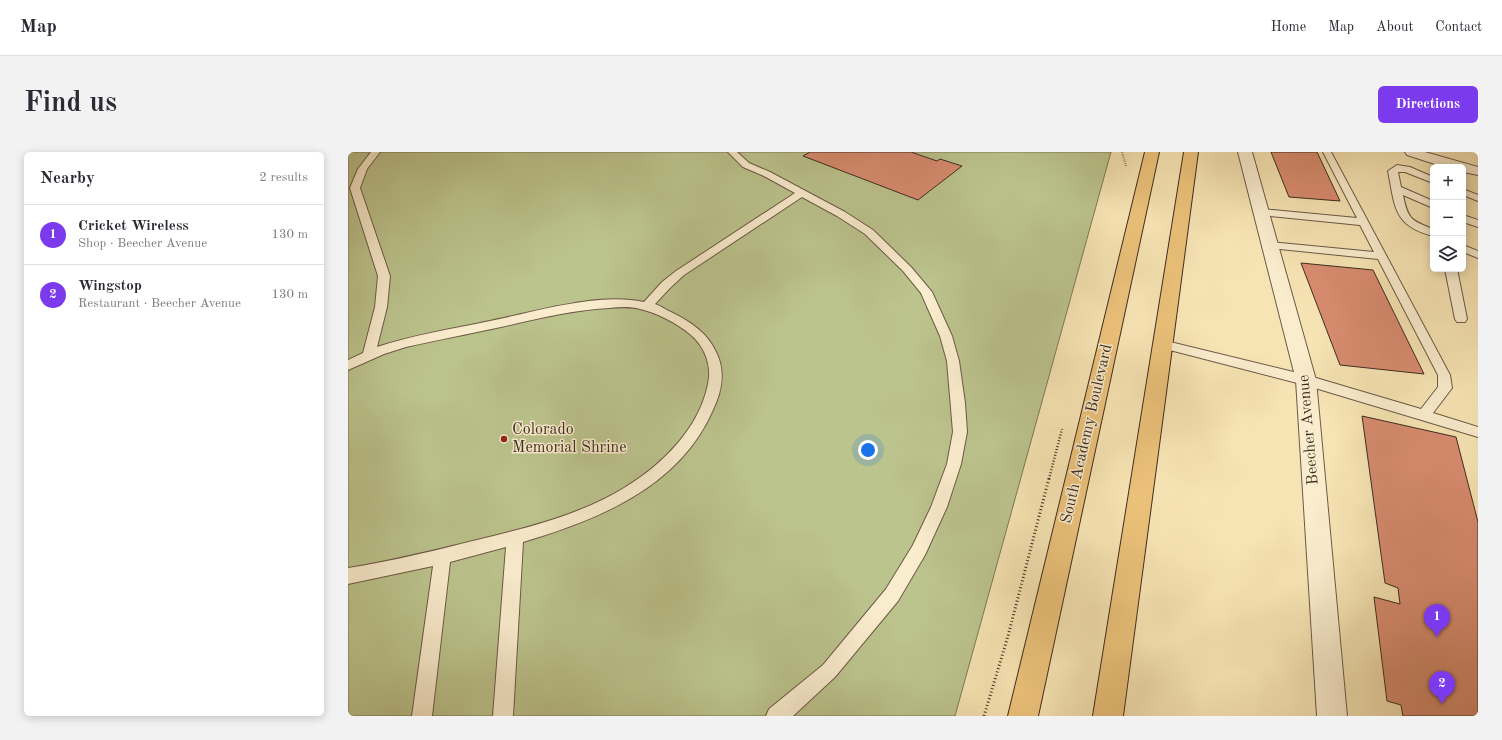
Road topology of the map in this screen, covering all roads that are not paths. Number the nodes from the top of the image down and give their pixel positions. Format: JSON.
{"nodes":[{"id":1,"x":376,"y":152,"type":"edge"},
{"id":2,"x":732,"y":152,"type":"edge"},
{"id":3,"x":1152,"y":152,"type":"edge"},
{"id":4,"x":1190,"y":152,"type":"edge"},
{"id":5,"x":1245,"y":152,"type":"edge"},
{"id":6,"x":1328,"y":152,"type":"edge"},
{"id":7,"x":1412,"y":152,"type":"edge"},
{"id":8,"x":1449,"y":164,"type":"edge"},
{"id":9,"x":1466,"y":169,"type":"edge"},
{"id":10,"x":1478,"y":171,"type":"edge"},
{"id":11,"x":1430,"y":179,"type":"edge"},
{"id":12,"x":1397,"y":189,"type":"junction"},
{"id":13,"x":801,"y":193,"type":"junction"},
{"id":14,"x":1466,"y":193,"type":"edge"},
{"id":15,"x":1478,"y":198,"type":"edge"},
{"id":16,"x":1430,"y":204,"type":"edge"},
{"id":17,"x":1261,"y":212,"type":"junction"},
{"id":18,"x":1466,"y":219,"type":"edge"},
{"id":19,"x":1364,"y":222,"type":"junction"},
{"id":20,"x":1478,"y":224,"type":"edge"},
{"id":21,"x":1430,"y":232,"type":"edge"},
{"id":22,"x":1270,"y":245,"type":"junction"},
{"id":23,"x":1466,"y":249,"type":"edge"},
{"id":24,"x":1478,"y":255,"type":"edge"},
{"id":25,"x":1382,"y":256,"type":"junction"},
{"id":26,"x":1452,"y":272,"type":"edge"},
{"id":27,"x":646,"y":307,"type":"junction"},
{"id":28,"x":1461,"y":319,"type":"dead end"},
{"id":29,"x":1162,"y":344,"type":"junction"},
{"id":30,"x":368,"y":356,"type":"junction"},
{"id":31,"x":348,"y":365,"type":"edge"},
{"id":32,"x":1306,"y":380,"type":"junction"},
{"id":33,"x":1424,"y":415,"type":"junction"},
{"id":34,"x":1478,"y":432,"type":"edge"},
{"id":35,"x":515,"y":538,"type":"junction"},
{"id":36,"x":442,"y":557,"type":"junction"},
{"id":37,"x":348,"y":576,"type":"edge"},
{"id":38,"x":422,"y":716,"type":"edge"},
{"id":39,"x":503,"y":716,"type":"edge"},
{"id":40,"x":776,"y":716,"type":"edge"},
{"id":41,"x":1023,"y":716,"type":"edge"},
{"id":42,"x":1108,"y":716,"type":"edge"},
{"id":43,"x":1332,"y":716,"type":"edge"}],
"edges":[{"from":1,"to":30,"type":"lane"},
{"from":2,"to":13,"type":"lane"},
{"from":3,"to":41,"type":"highway","name":"South Academy Boulevard"},
{"from":4,"to":29,"type":"highway"},
{"from":5,"to":17,"type":"street","name":"Beecher Avenue"},
{"from":6,"to":19,"type":"lane"},
{"from":7,"to":8,"type":"street"},
{"from":9,"to":10,"type":"street"},
{"from":11,"to":12,"type":"lane"},
{"from":12,"to":16,"type":"lane"},
{"from":12,"to":21,"type":"lane"},
{"from":13,"to":27,"type":"lane"},
{"from":13,"to":40,"type":"lane"},
{"from":14,"to":15,"type":"lane"},
{"from":17,"to":19,"type":"lane"},
{"from":17,"to":22,"type":"street","name":"Beecher Avenue"},
{"from":18,"to":20,"type":"lane"},
{"from":19,"to":25,"type":"lane"},
{"from":22,"to":25,"type":"lane"},
{"from":22,"to":32,"type":"street","name":"Beecher Avenue"},
{"from":23,"to":24,"type":"lane"},
{"from":25,"to":33,"type":"lane"},
{"from":26,"to":28,"type":"lane"},
{"from":27,"to":30,"type":"lane"},
{"from":27,"to":35,"type":"lane"},
{"from":29,"to":32,"type":"lane"},
{"from":29,"to":42,"type":"highway"},
{"from":30,"to":31,"type":"lane"},
{"from":32,"to":33,"type":"lane"},
{"from":32,"to":43,"type":"street","name":"Beecher Avenue"},
{"from":33,"to":34,"type":"lane"},
{"from":35,"to":36,"type":"lane"},
{"from":35,"to":39,"type":"lane"},
{"from":36,"to":37,"type":"lane"},
{"from":36,"to":38,"type":"lane"}]}
